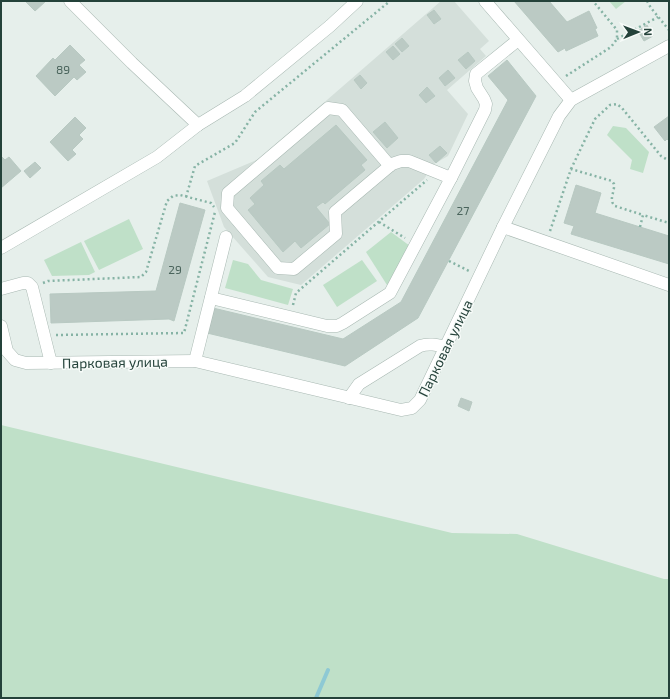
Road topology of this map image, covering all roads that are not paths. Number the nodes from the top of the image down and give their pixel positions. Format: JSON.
{"nodes":[{"id":1,"x":70,"y":1,"type":"edge"},
{"id":2,"x":357,"y":1,"type":"edge"},
{"id":3,"x":485,"y":1,"type":"edge"},
{"id":4,"x":518,"y":40,"type":"junction"},
{"id":5,"x":669,"y":46,"type":"edge"},
{"id":6,"x":570,"y":100,"type":"junction"},
{"id":7,"x":198,"y":126,"type":"junction"},
{"id":8,"x":390,"y":166,"type":"junction"},
{"id":9,"x":451,"y":178,"type":"junction"},
{"id":10,"x":503,"y":227,"type":"junction"},
{"id":11,"x":226,"y":237,"type":"dead end"},
{"id":12,"x":1,"y":248,"type":"edge"},
{"id":13,"x":669,"y":285,"type":"edge"},
{"id":14,"x":1,"y":289,"type":"edge"},
{"id":15,"x":211,"y":298,"type":"junction"},
{"id":16,"x":1,"y":326,"type":"edge"},
{"id":17,"x":446,"y":347,"type":"junction"},
{"id":18,"x":195,"y":361,"type":"junction"},
{"id":19,"x":50,"y":363,"type":"junction"},
{"id":20,"x":349,"y":398,"type":"junction"}],
"edges":[{"from":1,"to":7,"type":"street"},
{"from":2,"to":7,"type":"street"},
{"from":3,"to":4,"type":"street"},
{"from":4,"to":6,"type":"street"},
{"from":4,"to":9,"type":"street"},
{"from":5,"to":6,"type":"street","name":"Парковая улица"},
{"from":6,"to":10,"type":"street","name":"Парковая улица"},
{"from":7,"to":12,"type":"street"},
{"from":8,"to":8,"type":"street"},
{"from":8,"to":9,"type":"street"},
{"from":9,"to":15,"type":"street"},
{"from":10,"to":13,"type":"street"},
{"from":10,"to":17,"type":"street","name":"Парковая улица"},
{"from":11,"to":15,"type":"street"},
{"from":14,"to":19,"type":"street"},
{"from":15,"to":18,"type":"street"},
{"from":16,"to":19,"type":"street","name":"Парковая улица"},
{"from":17,"to":20,"type":"street"},
{"from":17,"to":20,"type":"street","name":"Парковая улица"},
{"from":18,"to":19,"type":"street","name":"Парковая улица"},
{"from":18,"to":20,"type":"street","name":"Парковая улица"}]}
